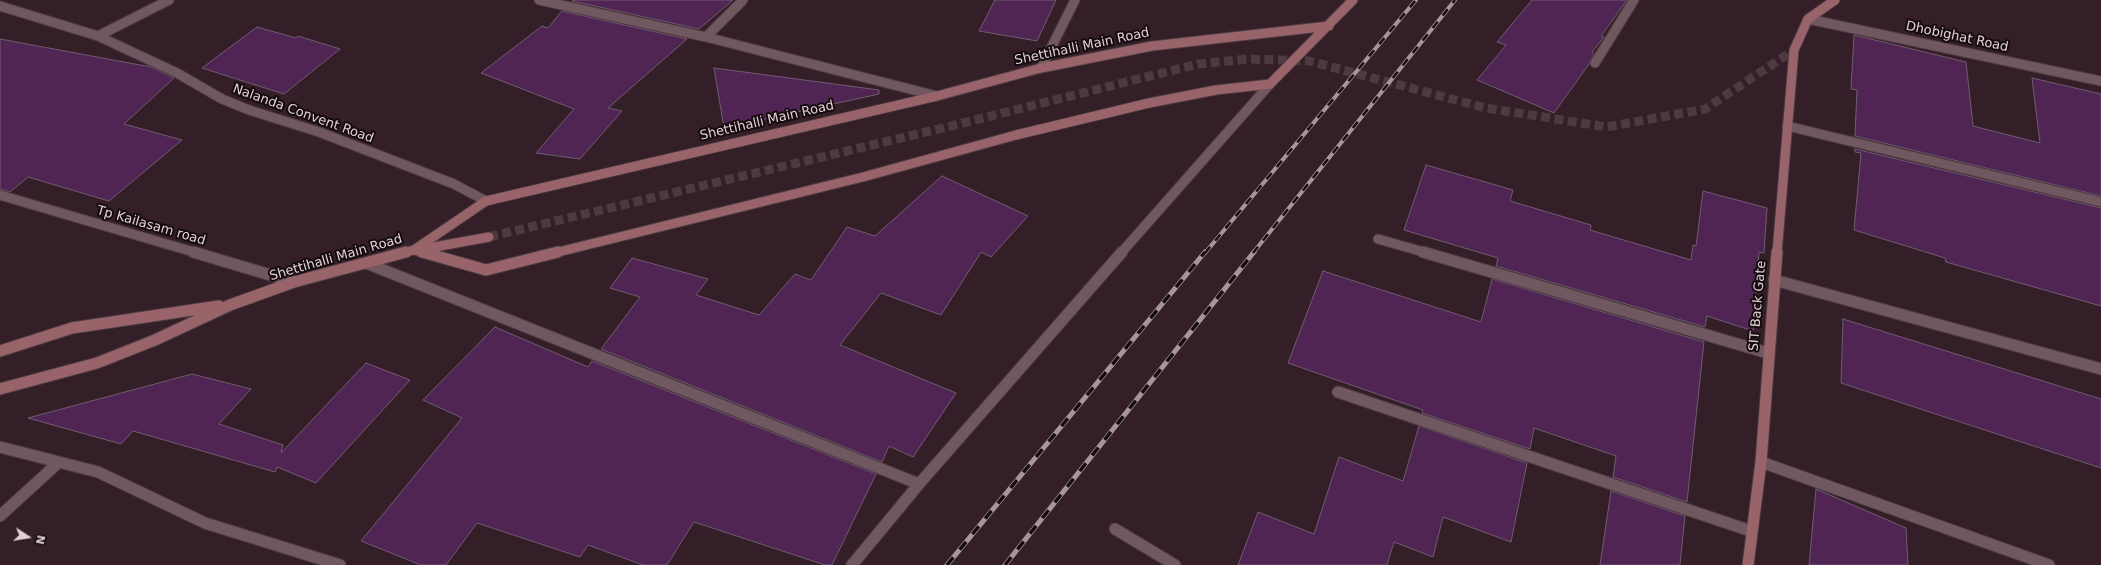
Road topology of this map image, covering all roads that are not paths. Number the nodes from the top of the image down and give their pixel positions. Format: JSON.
{"nodes":[{"id":1,"x":14,"y":0,"type":"edge"},
{"id":2,"x":169,"y":0,"type":"edge"},
{"id":3,"x":539,"y":0,"type":"edge"},
{"id":4,"x":743,"y":0,"type":"edge"},
{"id":5,"x":1075,"y":0,"type":"edge"},
{"id":6,"x":1353,"y":0,"type":"edge"},
{"id":7,"x":1634,"y":0,"type":"edge"},
{"id":8,"x":1835,"y":0,"type":"edge"},
{"id":9,"x":1,"y":6,"type":"edge"},
{"id":10,"x":1808,"y":19,"type":"junction"},
{"id":11,"x":1329,"y":26,"type":"junction"},
{"id":12,"x":98,"y":36,"type":"junction"},
{"id":13,"x":706,"y":37,"type":"junction"},
{"id":14,"x":1595,"y":63,"type":"dead end"},
{"id":15,"x":1041,"y":68,"type":"junction"},
{"id":16,"x":2101,"y":81,"type":"edge"},
{"id":17,"x":1270,"y":84,"type":"junction"},
{"id":18,"x":937,"y":96,"type":"junction"},
{"id":19,"x":1787,"y":126,"type":"junction"},
{"id":20,"x":0,"y":195,"type":"edge"},
{"id":21,"x":486,"y":200,"type":"junction"},
{"id":22,"x":2101,"y":202,"type":"edge"},
{"id":23,"x":489,"y":237,"type":"tunnel mouth"},
{"id":24,"x":1378,"y":239,"type":"dead end"},
{"id":25,"x":414,"y":250,"type":"junction"},
{"id":26,"x":366,"y":263,"type":"junction"},
{"id":27,"x":1774,"y":280,"type":"junction"},
{"id":28,"x":294,"y":282,"type":"junction"},
{"id":29,"x":230,"y":305,"type":"junction"},
{"id":30,"x":0,"y":351,"type":"edge"},
{"id":31,"x":1768,"y":353,"type":"junction"},
{"id":32,"x":2101,"y":369,"type":"edge"},
{"id":33,"x":0,"y":389,"type":"edge"},
{"id":34,"x":1338,"y":392,"type":"dead end"},
{"id":35,"x":0,"y":447,"type":"edge"},
{"id":36,"x":59,"y":462,"type":"junction"},
{"id":37,"x":1760,"y":462,"type":"junction"},
{"id":38,"x":919,"y":484,"type":"junction"},
{"id":39,"x":0,"y":516,"type":"edge"},
{"id":40,"x":1116,"y":529,"type":"dead end"},
{"id":41,"x":1751,"y":531,"type":"junction"},
{"id":42,"x":340,"y":565,"type":"edge"},
{"id":43,"x":852,"y":565,"type":"edge"},
{"id":44,"x":1175,"y":565,"type":"edge"},
{"id":45,"x":1748,"y":565,"type":"edge"},
{"id":46,"x":2049,"y":565,"type":"edge"}],
"edges":[{"from":1,"to":9,"type":"street"},
{"from":2,"to":12,"type":"street"},
{"from":3,"to":13,"type":"street"},
{"from":4,"to":13,"type":"street"},
{"from":5,"to":15,"type":"street"},
{"from":6,"to":11,"type":"main road"},
{"from":7,"to":14,"type":"street"},
{"from":8,"to":10,"type":"main road"},
{"from":9,"to":12,"type":"street","name":"Nalanda Convent Road"},
{"from":10,"to":16,"type":"street","name":"Dhobighat Road"},
{"from":10,"to":19,"type":"main road","name":"SIT Back Gate"},
{"from":11,"to":15,"type":"main road","name":"Shettihalli Main Road"},
{"from":11,"to":17,"type":"main road"},
{"from":12,"to":21,"type":"street","name":"Nalanda Convent Road"},
{"from":13,"to":18,"type":"street"},
{"from":15,"to":18,"type":"main road","name":"Shettihalli Main Road"},
{"from":17,"to":25,"type":"main road"},
{"from":17,"to":38,"type":"street"},
{"from":18,"to":21,"type":"main road","name":"Shettihalli Main Road"},
{"from":19,"to":22,"type":"street"},
{"from":19,"to":27,"type":"main road","name":"SIT Back Gate"},
{"from":20,"to":28,"type":"street","name":"Tp Kailasam road"},
{"from":21,"to":25,"type":"main road","name":"Shettihalli Main Road"},
{"from":23,"to":25,"type":"main road"},
{"from":24,"to":31,"type":"street"},
{"from":25,"to":26,"type":"main road","name":"Shettihalli Main Road"},
{"from":26,"to":28,"type":"main road","name":"Shettihalli Main Road"},
{"from":26,"to":38,"type":"street"},
{"from":27,"to":31,"type":"main road","name":"SIT Back Gate"},
{"from":27,"to":32,"type":"street"},
{"from":28,"to":29,"type":"main road","name":"Shettihalli Main Road"},
{"from":29,"to":30,"type":"main road","name":"Shettihalli Main Road"},
{"from":29,"to":33,"type":"main road","name":"Shettihalli Main Road"},
{"from":31,"to":37,"type":"main road","name":"SIT Back Gate"},
{"from":34,"to":41,"type":"street"},
{"from":35,"to":36,"type":"street"},
{"from":36,"to":39,"type":"street"},
{"from":36,"to":42,"type":"street"},
{"from":37,"to":41,"type":"main road","name":"SIT Back Gate"},
{"from":37,"to":46,"type":"street"},
{"from":38,"to":43,"type":"street"},
{"from":40,"to":44,"type":"street"},
{"from":41,"to":45,"type":"main road","name":"SIT Back Gate"}]}
